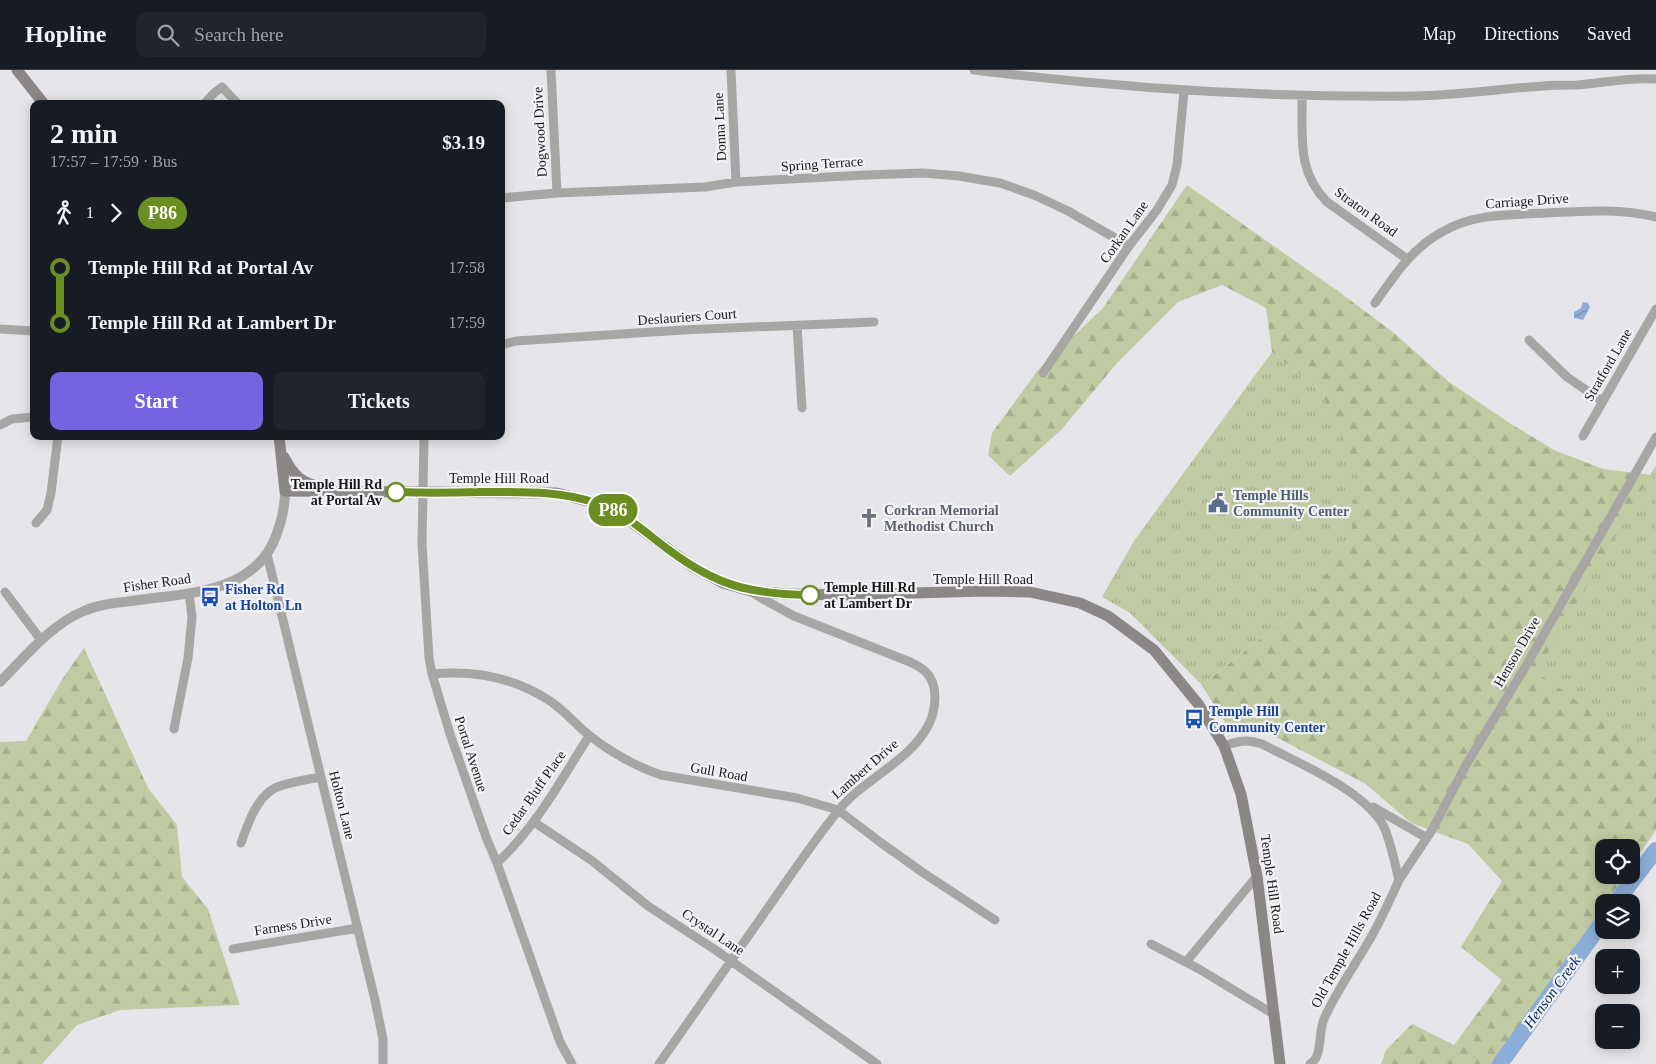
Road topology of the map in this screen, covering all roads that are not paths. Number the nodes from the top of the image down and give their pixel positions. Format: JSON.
{"nodes":[{"id":1,"x":17,"y":70,"type":"edge"},
{"id":2,"x":551,"y":70,"type":"edge"},
{"id":3,"x":731,"y":70,"type":"edge"},
{"id":4,"x":974,"y":70,"type":"edge"},
{"id":5,"x":1656,"y":79,"type":"edge"},
{"id":6,"x":1184,"y":91,"type":"junction"},
{"id":7,"x":1302,"y":96,"type":"junction"},
{"id":8,"x":41,"y":100,"type":"edge"},
{"id":9,"x":208,"y":100,"type":"edge"},
{"id":10,"x":234,"y":100,"type":"edge"},
{"id":11,"x":736,"y":182,"type":"junction"},
{"id":12,"x":557,"y":193,"type":"junction"},
{"id":13,"x":505,"y":198,"type":"edge"},
{"id":14,"x":1656,"y":217,"type":"edge"},
{"id":15,"x":1129,"y":246,"type":"junction"},
{"id":16,"x":1407,"y":258,"type":"junction"},
{"id":17,"x":1375,"y":303,"type":"dead end"},
{"id":18,"x":1656,"y":308,"type":"edge"},
{"id":19,"x":874,"y":322,"type":"dead end"},
{"id":20,"x":797,"y":325,"type":"junction"},
{"id":21,"x":0,"y":329,"type":"edge"},
{"id":22,"x":30,"y":331,"type":"edge"},
{"id":23,"x":1529,"y":340,"type":"dead end"},
{"id":24,"x":505,"y":344,"type":"edge"},
{"id":25,"x":1043,"y":373,"type":"dead end"},
{"id":26,"x":1602,"y":401,"type":"junction"},
{"id":27,"x":802,"y":408,"type":"dead end"},
{"id":28,"x":30,"y":417,"type":"edge"},
{"id":29,"x":0,"y":425,"type":"edge"},
{"id":30,"x":1584,"y":436,"type":"dead end"},
{"id":31,"x":1656,"y":437,"type":"edge"},
{"id":32,"x":58,"y":440,"type":"edge"},
{"id":33,"x":280,"y":440,"type":"edge"},
{"id":34,"x":424,"y":440,"type":"edge"},
{"id":35,"x":282,"y":452,"type":"junction"},
{"id":36,"x":285,"y":491,"type":"junction"},
{"id":37,"x":344,"y":491,"type":"junction"},
{"id":38,"x":422,"y":493,"type":"junction"},
{"id":39,"x":36,"y":522,"type":"dead end"},
{"id":40,"x":268,"y":554,"type":"junction"},
{"id":41,"x":751,"y":591,"type":"junction"},
{"id":42,"x":5,"y":592,"type":"dead end"},
{"id":43,"x":189,"y":593,"type":"junction"},
{"id":44,"x":41,"y":640,"type":"junction"},
{"id":45,"x":432,"y":674,"type":"junction"},
{"id":46,"x":0,"y":682,"type":"edge"},
{"id":47,"x":174,"y":729,"type":"dead end"},
{"id":48,"x":589,"y":736,"type":"junction"},
{"id":49,"x":1224,"y":746,"type":"junction"},
{"id":50,"x":320,"y":777,"type":"junction"},
{"id":51,"x":1364,"y":802,"type":"junction"},
{"id":52,"x":838,"y":810,"type":"junction"},
{"id":53,"x":534,"y":822,"type":"junction"},
{"id":54,"x":1427,"y":838,"type":"junction"},
{"id":55,"x":241,"y":843,"type":"dead end"},
{"id":56,"x":497,"y":862,"type":"junction"},
{"id":57,"x":1257,"y":876,"type":"junction"},
{"id":58,"x":1399,"y":880,"type":"junction"},
{"id":59,"x":994,"y":920,"type":"dead end"},
{"id":60,"x":358,"y":928,"type":"junction"},
{"id":61,"x":1151,"y":944,"type":"dead end"},
{"id":62,"x":233,"y":949,"type":"dead end"},
{"id":63,"x":731,"y":961,"type":"junction"},
{"id":64,"x":1186,"y":962,"type":"junction"},
{"id":65,"x":1275,"y":1015,"type":"junction"},
{"id":66,"x":381,"y":1064,"type":"edge"},
{"id":67,"x":572,"y":1064,"type":"edge"},
{"id":68,"x":659,"y":1064,"type":"edge"},
{"id":69,"x":877,"y":1064,"type":"edge"},
{"id":70,"x":1280,"y":1064,"type":"edge"},
{"id":71,"x":1310,"y":1064,"type":"edge"}],
"edges":[{"from":1,"to":8,"type":"main road"},
{"from":2,"to":12,"type":"street","name":"Dogwood Drive"},
{"from":3,"to":11,"type":"street","name":"Donna Lane"},
{"from":4,"to":6,"type":"street"},
{"from":5,"to":7,"type":"street"},
{"from":6,"to":7,"type":"street"},
{"from":6,"to":15,"type":"street","name":"Corkan Lane"},
{"from":7,"to":16,"type":"street","name":"Straton Road"},
{"from":9,"to":10,"type":"street"},
{"from":11,"to":12,"type":"street","name":"Spring Terrace"},
{"from":11,"to":15,"type":"street","name":"Spring Terrace"},
{"from":12,"to":13,"type":"street","name":"Spring Terrace"},
{"from":14,"to":16,"type":"street","name":"Carriage Drive"},
{"from":15,"to":25,"type":"street","name":"Corkan Lane"},
{"from":16,"to":17,"type":"street","name":"Carriage Drive"},
{"from":18,"to":26,"type":"street","name":"Stratford Lane"},
{"from":19,"to":20,"type":"street","name":"Deslauriers Court"},
{"from":20,"to":24,"type":"street","name":"Deslauriers Court"},
{"from":20,"to":27,"type":"street"},
{"from":21,"to":22,"type":"street"},
{"from":23,"to":26,"type":"street"},
{"from":26,"to":30,"type":"street","name":"Stratford Lane"},
{"from":28,"to":29,"type":"street"},
{"from":31,"to":54,"type":"street","name":"Henson Drive"},
{"from":32,"to":39,"type":"street"},
{"from":33,"to":35,"type":"main road"},
{"from":34,"to":38,"type":"street","name":"Portal Avenue"},
{"from":35,"to":36,"type":"main road"},
{"from":35,"to":37,"type":"main road"},
{"from":36,"to":37,"type":"main road","name":"Temple Hill Road"},
{"from":36,"to":40,"type":"street","name":"Fisher Road"},
{"from":37,"to":38,"type":"main road","name":"Temple Hill Road"},
{"from":38,"to":41,"type":"main road","name":"Temple Hill Road"},
{"from":38,"to":45,"type":"street","name":"Portal Avenue"},
{"from":40,"to":43,"type":"street","name":"Fisher Road"},
{"from":40,"to":50,"type":"street","name":"Holton Lane"},
{"from":41,"to":49,"type":"main road","name":"Temple Hill Road"},
{"from":41,"to":52,"type":"street","name":"Lambert Drive"},
{"from":42,"to":44,"type":"street"},
{"from":43,"to":44,"type":"street","name":"Fisher Road"},
{"from":43,"to":47,"type":"street"},
{"from":44,"to":46,"type":"street","name":"Fisher Road"},
{"from":45,"to":48,"type":"street","name":"Gull Road"},
{"from":45,"to":56,"type":"street","name":"Portal Avenue"},
{"from":48,"to":52,"type":"street","name":"Gull Road"},
{"from":48,"to":53,"type":"street","name":"Cedar Bluff Place"},
{"from":49,"to":51,"type":"street"},
{"from":49,"to":57,"type":"main road","name":"Temple Hill Road"},
{"from":50,"to":55,"type":"street"},
{"from":50,"to":60,"type":"street","name":"Holton Lane"},
{"from":51,"to":54,"type":"street"},
{"from":51,"to":58,"type":"street"},
{"from":52,"to":59,"type":"street","name":"Gull Road"},
{"from":52,"to":63,"type":"street","name":"Lambert Drive"},
{"from":53,"to":56,"type":"street","name":"Cedar Bluff Place"},
{"from":53,"to":63,"type":"street","name":"Crystal Lane"},
{"from":54,"to":58,"type":"street","name":"Henson Drive"},
{"from":56,"to":67,"type":"street","name":"Portal Avenue"},
{"from":57,"to":64,"type":"street"},
{"from":57,"to":65,"type":"main road","name":"Temple Hill Road"},
{"from":58,"to":71,"type":"street","name":"Old Temple Hills Road"},
{"from":60,"to":62,"type":"street","name":"Farness Drive"},
{"from":60,"to":66,"type":"street","name":"Holton Lane"},
{"from":61,"to":64,"type":"street"},
{"from":63,"to":68,"type":"street","name":"Lambert Drive"},
{"from":63,"to":69,"type":"street","name":"Crystal Lane"},
{"from":64,"to":65,"type":"street"},
{"from":65,"to":70,"type":"main road","name":"Temple Hill Road"}]}
